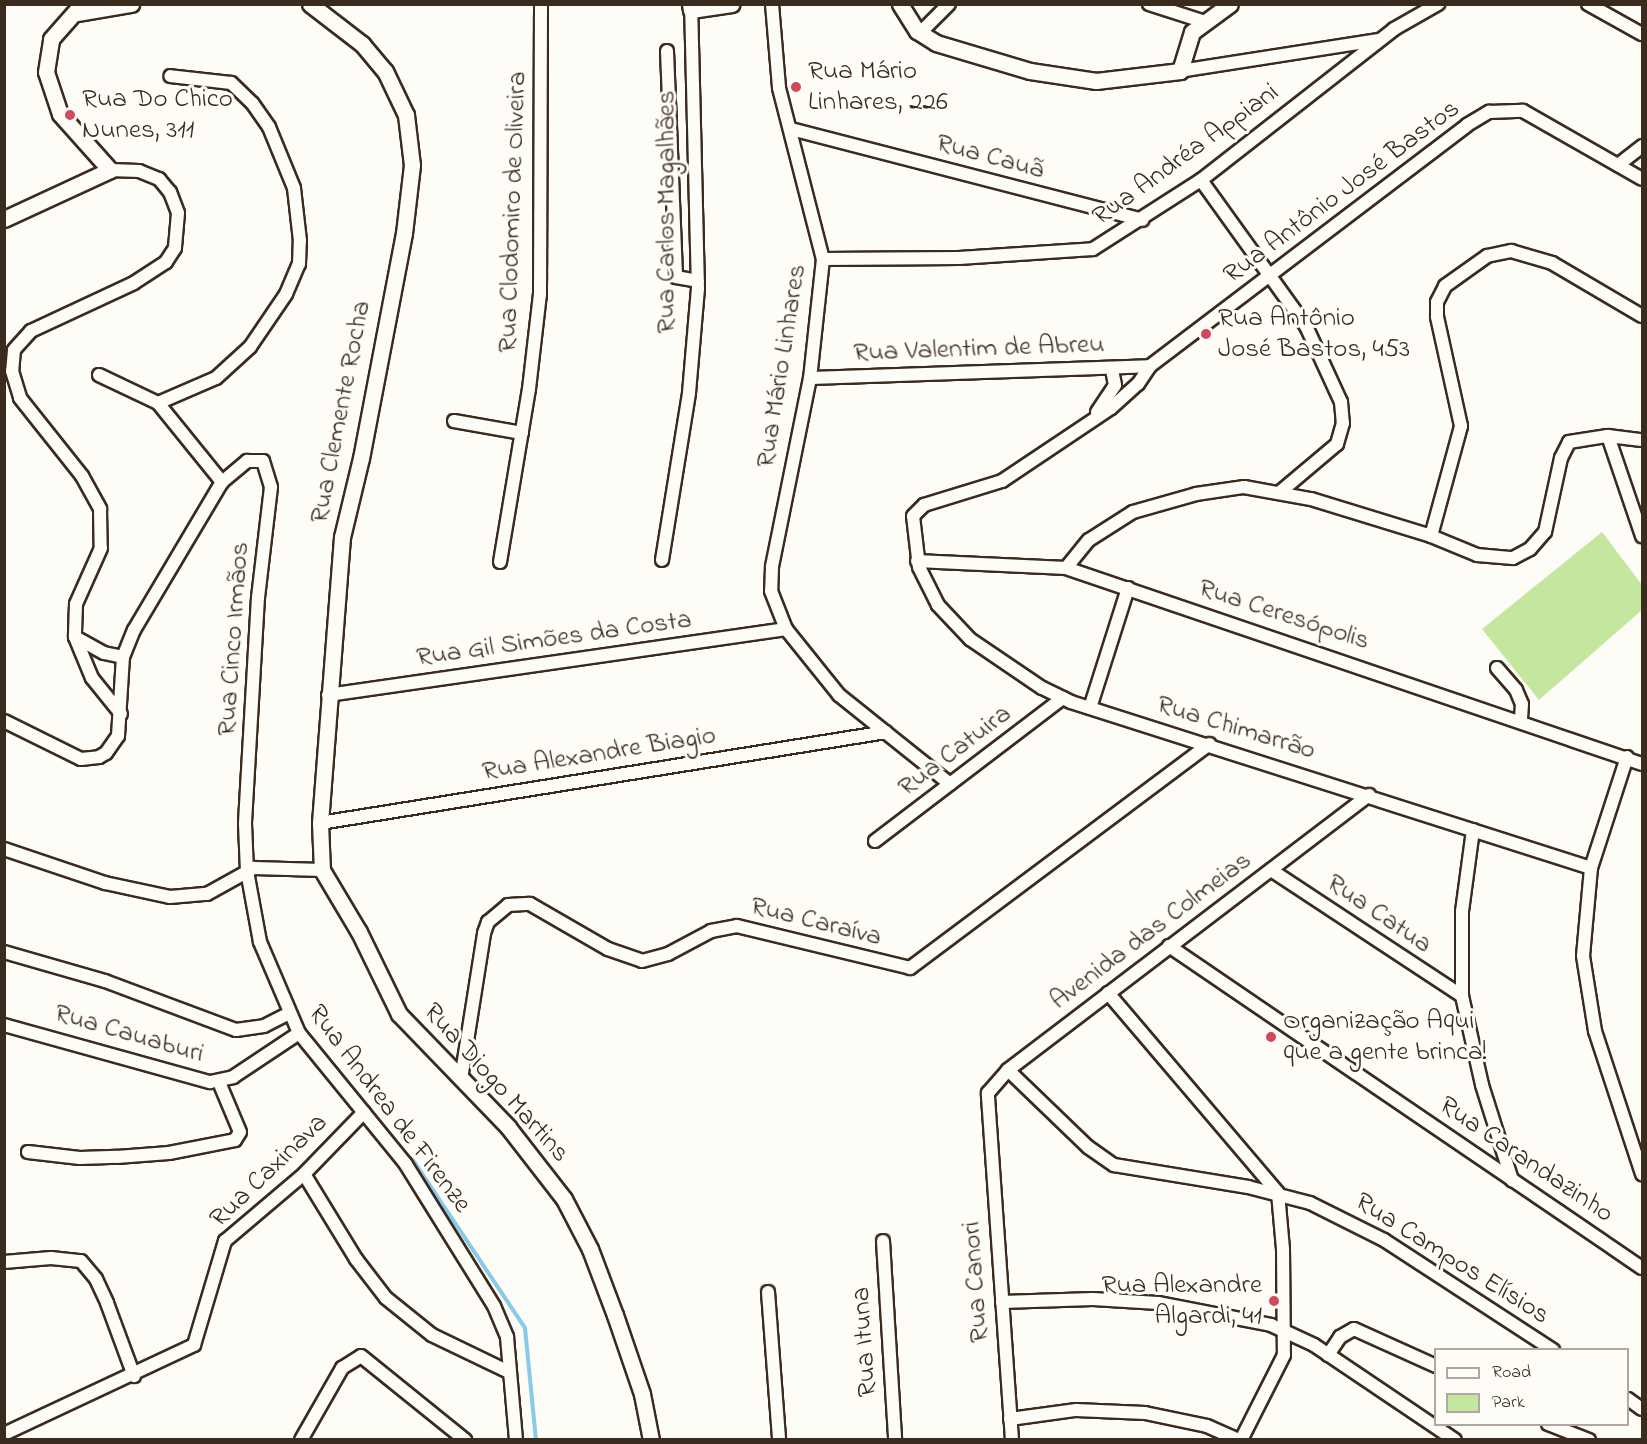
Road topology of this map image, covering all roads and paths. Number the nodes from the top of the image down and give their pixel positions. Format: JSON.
{"nodes":[{"id":1,"x":131,"y":4,"type":"edge"},
{"id":2,"x":310,"y":4,"type":"edge"},
{"id":3,"x":541,"y":4,"type":"edge"},
{"id":4,"x":732,"y":4,"type":"edge"},
{"id":5,"x":772,"y":4,"type":"edge"},
{"id":6,"x":900,"y":4,"type":"edge"},
{"id":7,"x":949,"y":4,"type":"edge"},
{"id":8,"x":1149,"y":4,"type":"edge"},
{"id":9,"x":1230,"y":4,"type":"edge"},
{"id":10,"x":1438,"y":4,"type":"edge"},
{"id":11,"x":1588,"y":4,"type":"edge"},
{"id":12,"x":691,"y":7,"type":"edge"},
{"id":13,"x":80,"y":9,"type":"edge"},
{"id":14,"x":1205,"y":22,"type":"junction"},
{"id":15,"x":920,"y":33,"type":"junction"},
{"id":16,"x":1642,"y":34,"type":"edge"},
{"id":17,"x":1379,"y":40,"type":"junction"},
{"id":18,"x":667,"y":51,"type":"dead end"},
{"id":19,"x":1180,"y":70,"type":"junction"},
{"id":20,"x":170,"y":76,"type":"dead end"},
{"id":21,"x":791,"y":129,"type":"junction"},
{"id":22,"x":1642,"y":146,"type":"edge"},
{"id":23,"x":1618,"y":165,"type":"junction"},
{"id":24,"x":110,"y":170,"type":"junction"},
{"id":25,"x":1642,"y":179,"type":"edge"},
{"id":26,"x":1201,"y":180,"type":"junction"},
{"id":27,"x":4,"y":219,"type":"edge"},
{"id":28,"x":1142,"y":220,"type":"junction"},
{"id":29,"x":823,"y":259,"type":"junction"},
{"id":30,"x":1272,"y":275,"type":"junction"},
{"id":31,"x":698,"y":281,"type":"junction"},
{"id":32,"x":1642,"y":316,"type":"edge"},
{"id":33,"x":4,"y":340,"type":"edge"},
{"id":34,"x":19,"y":342,"type":"junction"},
{"id":35,"x":1150,"y":366,"type":"junction"},
{"id":36,"x":1112,"y":369,"type":"junction"},
{"id":37,"x":99,"y":375,"type":"dead end"},
{"id":38,"x":810,"y":378,"type":"junction"},
{"id":39,"x":9,"y":386,"type":"edge"},
{"id":40,"x":158,"y":403,"type":"junction"},
{"id":41,"x":1092,"y":418,"type":"junction"},
{"id":42,"x":454,"y":422,"type":"dead end"},
{"id":43,"x":522,"y":433,"type":"junction"},
{"id":44,"x":1608,"y":436,"type":"junction"},
{"id":45,"x":1642,"y":440,"type":"edge"},
{"id":46,"x":222,"y":482,"type":"junction"},
{"id":47,"x":1280,"y":492,"type":"junction"},
{"id":48,"x":1431,"y":536,"type":"junction"},
{"id":49,"x":1642,"y":536,"type":"edge"},
{"id":50,"x":662,"y":560,"type":"dead end"},
{"id":51,"x":917,"y":561,"type":"junction"},
{"id":52,"x":500,"y":562,"type":"dead end"},
{"id":53,"x":1066,"y":568,"type":"junction"},
{"id":54,"x":1128,"y":588,"type":"junction"},
{"id":55,"x":786,"y":629,"type":"junction"},
{"id":56,"x":75,"y":637,"type":"junction"},
{"id":57,"x":123,"y":657,"type":"junction"},
{"id":58,"x":1497,"y":668,"type":"dead end"},
{"id":59,"x":328,"y":695,"type":"junction"},
{"id":60,"x":1063,"y":698,"type":"junction"},
{"id":61,"x":1090,"y":708,"type":"junction"},
{"id":62,"x":122,"y":714,"type":"junction"},
{"id":63,"x":1521,"y":720,"type":"junction"},
{"id":64,"x":4,"y":721,"type":"edge"},
{"id":65,"x":886,"y":732,"type":"junction"},
{"id":66,"x":1209,"y":744,"type":"junction"},
{"id":67,"x":1627,"y":757,"type":"junction"},
{"id":68,"x":1642,"y":764,"type":"edge"},
{"id":69,"x":950,"y":784,"type":"junction"},
{"id":70,"x":1369,"y":795,"type":"junction"},
{"id":71,"x":320,"y":823,"type":"junction"},
{"id":72,"x":1473,"y":830,"type":"junction"},
{"id":73,"x":875,"y":841,"type":"dead end"},
{"id":74,"x":4,"y":849,"type":"edge"},
{"id":75,"x":1590,"y":868,"type":"junction"},
{"id":76,"x":322,"y":870,"type":"junction"},
{"id":77,"x":1271,"y":870,"type":"junction"},
{"id":78,"x":247,"y":871,"type":"junction"},
{"id":79,"x":1170,"y":946,"type":"junction"},
{"id":80,"x":4,"y":952,"type":"edge"},
{"id":81,"x":1108,"y":993,"type":"junction"},
{"id":82,"x":1462,"y":996,"type":"junction"},
{"id":83,"x":283,"y":1017,"type":"junction"},
{"id":84,"x":4,"y":1025,"type":"edge"},
{"id":85,"x":299,"y":1034,"type":"junction"},
{"id":86,"x":1008,"y":1070,"type":"junction"},
{"id":87,"x":461,"y":1079,"type":"junction"},
{"id":88,"x":219,"y":1082,"type":"junction"},
{"id":89,"x":364,"y":1112,"type":"junction"},
{"id":90,"x":988,"y":1121,"type":"joint"},
{"id":91,"x":28,"y":1152,"type":"dead end"},
{"id":92,"x":304,"y":1174,"type":"junction"},
{"id":93,"x":1642,"y":1174,"type":"edge"},
{"id":94,"x":1512,"y":1180,"type":"junction"},
{"id":95,"x":1278,"y":1193,"type":"junction"},
{"id":96,"x":883,"y":1241,"type":"dead end"},
{"id":97,"x":4,"y":1262,"type":"edge"},
{"id":98,"x":1642,"y":1268,"type":"edge"},
{"id":99,"x":768,"y":1292,"type":"dead end"},
{"id":100,"x":1002,"y":1302,"type":"junction"},
{"id":101,"x":1286,"y":1330,"type":"junction"},
{"id":102,"x":1550,"y":1348,"type":"edge"},
{"id":103,"x":1328,"y":1355,"type":"junction"},
{"id":104,"x":1434,"y":1365,"type":"edge"},
{"id":105,"x":509,"y":1372,"type":"junction"},
{"id":106,"x":134,"y":1376,"type":"junction"},
{"id":107,"x":1629,"y":1401,"type":"edge"},
{"id":108,"x":1642,"y":1409,"type":"edge"},
{"id":109,"x":1010,"y":1419,"type":"junction"},
{"id":110,"x":1434,"y":1426,"type":"edge"},
{"id":111,"x":1434,"y":1426,"type":"edge"},
{"id":112,"x":1551,"y":1426,"type":"edge"},
{"id":113,"x":4,"y":1434,"type":"edge"},
{"id":114,"x":301,"y":1440,"type":"edge"},
{"id":115,"x":465,"y":1440,"type":"edge"},
{"id":116,"x":516,"y":1440,"type":"edge"},
{"id":117,"x":651,"y":1440,"type":"edge"},
{"id":118,"x":779,"y":1440,"type":"edge"},
{"id":119,"x":895,"y":1440,"type":"edge"},
{"id":120,"x":1012,"y":1440,"type":"edge"},
{"id":121,"x":1239,"y":1440,"type":"edge"},
{"id":122,"x":1455,"y":1440,"type":"edge"},
{"id":123,"x":1588,"y":1440,"type":"edge"}],
"edges":[{"from":1,"to":13,"type":"street"},
{"from":2,"to":59,"type":"street","name":"Rua Clemente Rocha"},
{"from":3,"to":43,"type":"street","name":"Rua Clodomiro de Oliveira"},
{"from":4,"to":12,"type":"street"},
{"from":5,"to":21,"type":"street","name":"Rua Mário Linhares"},
{"from":6,"to":15,"type":"street"},
{"from":7,"to":15,"type":"street"},
{"from":8,"to":14,"type":"street"},
{"from":9,"to":14,"type":"street"},
{"from":10,"to":17,"type":"street","name":"Rua Andréa Appiani"},
{"from":11,"to":16,"type":"street"},
{"from":12,"to":31,"type":"street","name":"Rua Carlos Magalhães"},
{"from":13,"to":24,"type":"street"},
{"from":14,"to":19,"type":"street"},
{"from":15,"to":19,"type":"street"},
{"from":17,"to":19,"type":"street"},
{"from":17,"to":26,"type":"street","name":"Rua Andréa Appiani"},
{"from":18,"to":31,"type":"street"},
{"from":20,"to":40,"type":"street"},
{"from":21,"to":28,"type":"street","name":"Rua Cauã"},
{"from":21,"to":29,"type":"street","name":"Rua Mário Linhares"},
{"from":22,"to":23,"type":"street"},
{"from":23,"to":25,"type":"street","name":"Rua Antônio José Bastos"},
{"from":23,"to":30,"type":"street","name":"Rua Antônio José Bastos"},
{"from":24,"to":27,"type":"street"},
{"from":24,"to":34,"type":"street"},
{"from":26,"to":28,"type":"street","name":"Rua Andréa Appiani"},
{"from":26,"to":30,"type":"street"},
{"from":28,"to":29,"type":"street","name":"Rua Andréa Appiani"},
{"from":29,"to":38,"type":"street","name":"Rua Mário Linhares"},
{"from":30,"to":35,"type":"street","name":"Rua Antônio José Bastos"},
{"from":30,"to":47,"type":"street"},
{"from":31,"to":50,"type":"street","name":"Rua Carlos Magalhães"},
{"from":32,"to":48,"type":"street"},
{"from":33,"to":34,"type":"street"},
{"from":34,"to":39,"type":"street"},
{"from":35,"to":36,"type":"street","name":"Rua Valentim de Abreu"},
{"from":35,"to":41,"type":"street","name":"Rua Antônio José Bastos"},
{"from":36,"to":38,"type":"street","name":"Rua Valentim de Abreu"},
{"from":36,"to":41,"type":"street","name":"Rua Antônio José Bastos"},
{"from":37,"to":40,"type":"street"},
{"from":38,"to":55,"type":"street","name":"Rua Mário Linhares"},
{"from":39,"to":56,"type":"street"},
{"from":40,"to":46,"type":"street"},
{"from":41,"to":51,"type":"street","name":"Rua Antônio José Bastos"},
{"from":42,"to":43,"type":"street"},
{"from":43,"to":52,"type":"street","name":"Rua Clodomiro de Oliveira"},
{"from":44,"to":45,"type":"street"},
{"from":44,"to":48,"type":"street"},
{"from":44,"to":49,"type":"street"},
{"from":46,"to":57,"type":"street"},
{"from":46,"to":78,"type":"street","name":"Rua Cinco Irmãos"},
{"from":47,"to":48,"type":"street"},
{"from":47,"to":53,"type":"street"},
{"from":51,"to":53,"type":"street","name":"Rua Ceresópolis"},
{"from":51,"to":60,"type":"street","name":"Rua Chimarrão"},
{"from":53,"to":54,"type":"street","name":"Rua Ceresópolis"},
{"from":54,"to":61,"type":"street"},
{"from":54,"to":63,"type":"street","name":"Rua Ceresópolis"},
{"from":55,"to":59,"type":"street","name":"Rua Gil Simões da Costa"},
{"from":55,"to":65,"type":"street","name":"Rua Mário Linhares"},
{"from":56,"to":57,"type":"street"},
{"from":56,"to":62,"type":"street"},
{"from":57,"to":62,"type":"street"},
{"from":58,"to":63,"type":"street"},
{"from":59,"to":71,"type":"street","name":"Rua Clemente Rocha"},
{"from":60,"to":61,"type":"street","name":"Rua Chimarrão"},
{"from":60,"to":69,"type":"street","name":"Rua Catuira"},
{"from":61,"to":66,"type":"street","name":"Rua Chimarrão"},
{"from":62,"to":64,"type":"street"},
{"from":63,"to":67,"type":"street","name":"Rua Ceresópolis"},
{"from":65,"to":69,"type":"street","name":"Rua Mário Linhares"},
{"from":65,"to":71,"type":"street","name":"Rua Alexandre Biagio"},
{"from":66,"to":70,"type":"street","name":"Rua Chimarrão"},
{"from":66,"to":87,"type":"street","name":"Rua Caraíva"},
{"from":67,"to":68,"type":"street","name":"Rua Ceresópolis"},
{"from":67,"to":75,"type":"street"},
{"from":69,"to":73,"type":"street","name":"Rua Catuira"},
{"from":70,"to":72,"type":"street","name":"Rua Chimarrão"},
{"from":70,"to":77,"type":"street","name":"Avenida das Colmeias"},
{"from":71,"to":76,"type":"street","name":"Rua Clemente Rocha"},
{"from":72,"to":75,"type":"street","name":"Rua Chimarrão"},
{"from":72,"to":82,"type":"street"},
{"from":74,"to":78,"type":"street"},
{"from":75,"to":93,"type":"street"},
{"from":76,"to":78,"type":"street"},
{"from":76,"to":87,"type":"street","name":"Rua Diogo Martins"},
{"from":77,"to":79,"type":"street","name":"Avenida das Colmeias"},
{"from":77,"to":82,"type":"street","name":"Rua Catua"},
{"from":78,"to":83,"type":"street","name":"Rua Andrea de Firenze"},
{"from":79,"to":81,"type":"street","name":"Avenida das Colmeias"},
{"from":79,"to":94,"type":"street","name":"Rua Carandazinho"},
{"from":80,"to":83,"type":"street"},
{"from":81,"to":86,"type":"street","name":"Avenida das Colmeias"},
{"from":81,"to":95,"type":"street"},
{"from":82,"to":94,"type":"street"},
{"from":83,"to":85,"type":"street","name":"Rua Andrea de Firenze"},
{"from":84,"to":88,"type":"street","name":"Rua Cauaburi"},
{"from":85,"to":88,"type":"street","name":"Rua Cauaburi"},
{"from":85,"to":89,"type":"street","name":"Rua Andrea de Firenze"},
{"from":86,"to":90,"type":"street","name":"Avenida das Colmeias"},
{"from":86,"to":95,"type":"street","name":"Rua Campos Elísios"},
{"from":87,"to":117,"type":"street","name":"Rua Diogo Martins"},
{"from":88,"to":91,"type":"street"},
{"from":89,"to":92,"type":"street","name":"Rua Caxinava"},
{"from":89,"to":105,"type":"street","name":"Rua Andrea de Firenze"},
{"from":90,"to":100,"type":"street","name":"Rua Canori"},
{"from":92,"to":105,"type":"street"},
{"from":92,"to":106,"type":"street","name":"Rua Caxinava"},
{"from":94,"to":98,"type":"street","name":"Rua Carandazinho"},
{"from":95,"to":101,"type":"street"},
{"from":95,"to":102,"type":"street","name":"Rua Campos Elísios"},
{"from":96,"to":119,"type":"street","name":"Rua Ituna"},
{"from":97,"to":106,"type":"street"},
{"from":99,"to":118,"type":"street"},
{"from":100,"to":101,"type":"street"},
{"from":100,"to":109,"type":"street","name":"Rua Canori"},
{"from":101,"to":103,"type":"street"},
{"from":101,"to":121,"type":"street"},
{"from":103,"to":104,"type":"street"},
{"from":103,"to":111,"type":"street"},
{"from":105,"to":116,"type":"street","name":"Rua Andrea de Firenze"},
{"from":106,"to":113,"type":"street","name":"Rua Caxinava"},
{"from":107,"to":108,"type":"street"},
{"from":109,"to":120,"type":"street","name":"Rua Canori"},
{"from":109,"to":121,"type":"street"},
{"from":110,"to":122,"type":"street"},
{"from":112,"to":123,"type":"street"},
{"from":114,"to":115,"type":"street"}]}
